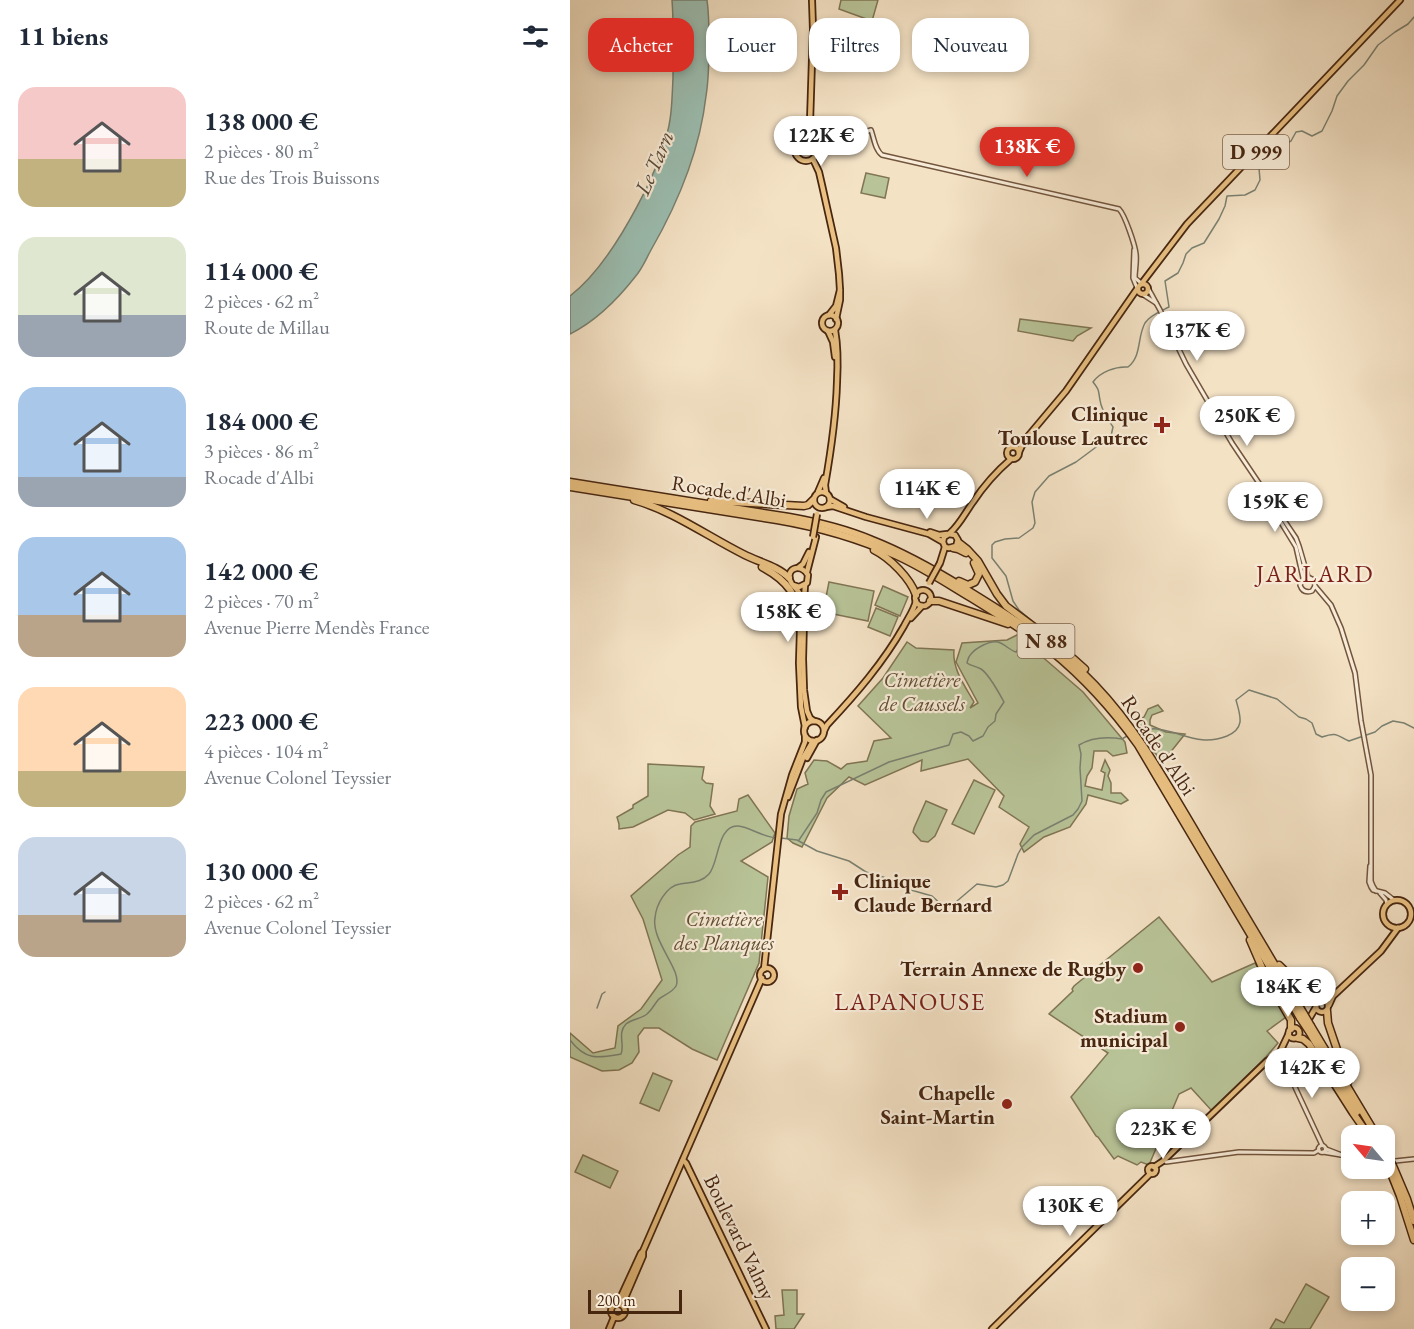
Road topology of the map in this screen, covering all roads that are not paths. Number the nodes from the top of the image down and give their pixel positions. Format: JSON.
{"nodes":[{"id":1,"x":812,"y":0,"type":"edge"},
{"id":2,"x":1401,"y":0,"type":"edge"},
{"id":3,"x":807,"y":139,"type":"junction"},
{"id":4,"x":830,"y":142,"type":"junction"},
{"id":5,"x":815,"y":143,"type":"junction"},
{"id":6,"x":817,"y":154,"type":"junction"},
{"id":7,"x":813,"y":159,"type":"junction"},
{"id":8,"x":1142,"y":288,"type":"junction"},
{"id":9,"x":840,"y":290,"type":"junction"},
{"id":10,"x":1157,"y":304,"type":"junction"},
{"id":11,"x":829,"y":315,"type":"junction"},
{"id":12,"x":836,"y":319,"type":"junction"},
{"id":13,"x":835,"y":330,"type":"junction"},
{"id":14,"x":828,"y":331,"type":"junction"},
{"id":15,"x":1024,"y":441,"type":"junction"},
{"id":16,"x":1012,"y":447,"type":"junction"},
{"id":17,"x":1019,"y":452,"type":"junction"},
{"id":18,"x":1006,"y":454,"type":"junction"},
{"id":19,"x":1011,"y":459,"type":"junction"},
{"id":20,"x":995,"y":475,"type":"junction"},
{"id":21,"x":570,"y":482,"type":"edge"},
{"id":22,"x":570,"y":487,"type":"edge"},
{"id":23,"x":818,"y":492,"type":"junction"},
{"id":24,"x":826,"y":493,"type":"junction"},
{"id":25,"x":613,"y":494,"type":"junction"},
{"id":26,"x":830,"y":499,"type":"junction"},
{"id":27,"x":689,"y":501,"type":"junction"},
{"id":28,"x":815,"y":503,"type":"junction"},
{"id":29,"x":824,"y":507,"type":"junction"},
{"id":30,"x":818,"y":515,"type":"junction"},
{"id":31,"x":960,"y":523,"type":"junction"},
{"id":32,"x":842,"y":534,"type":"junction"},
{"id":33,"x":949,"y":534,"type":"junction"},
{"id":34,"x":815,"y":537,"type":"junction"},
{"id":35,"x":958,"y":539,"type":"junction"},
{"id":36,"x":718,"y":541,"type":"junction"},
{"id":37,"x":948,"y":546,"type":"junction"},
{"id":38,"x":799,"y":567,"type":"junction"},
{"id":39,"x":807,"y":572,"type":"junction"},
{"id":40,"x":939,"y":573,"type":"junction"},
{"id":41,"x":789,"y":578,"type":"junction"},
{"id":42,"x":1306,"y":578,"type":"junction"},
{"id":43,"x":929,"y":583,"type":"junction"},
{"id":44,"x":793,"y":585,"type":"junction"},
{"id":45,"x":805,"y":585,"type":"junction"},
{"id":46,"x":1315,"y":586,"type":"junction"},
{"id":47,"x":923,"y":590,"type":"junction"},
{"id":48,"x":1312,"y":591,"type":"junction"},
{"id":49,"x":929,"y":592,"type":"junction"},
{"id":50,"x":1320,"y":592,"type":"junction"},
{"id":51,"x":916,"y":598,"type":"junction"},
{"id":52,"x":930,"y":601,"type":"junction"},
{"id":53,"x":922,"y":606,"type":"junction"},
{"id":54,"x":800,"y":624,"type":"junction"},
{"id":55,"x":900,"y":632,"type":"junction"},
{"id":56,"x":1032,"y":637,"type":"junction"},
{"id":57,"x":861,"y":688,"type":"junction"},
{"id":58,"x":814,"y":721,"type":"junction"},
{"id":59,"x":821,"y":724,"type":"junction"},
{"id":60,"x":805,"y":727,"type":"junction"},
{"id":61,"x":1133,"y":730,"type":"junction"},
{"id":62,"x":824,"y":731,"type":"junction"},
{"id":63,"x":805,"y":736,"type":"junction"},
{"id":64,"x":815,"y":741,"type":"junction"},
{"id":65,"x":1158,"y":773,"type":"junction"},
{"id":66,"x":779,"y":831,"type":"junction"},
{"id":67,"x":1378,"y":891,"type":"junction"},
{"id":68,"x":1394,"y":900,"type":"junction"},
{"id":69,"x":1387,"y":905,"type":"junction"},
{"id":70,"x":1412,"y":907,"type":"edge"},
{"id":71,"x":1241,"y":918,"type":"junction"},
{"id":72,"x":1389,"y":926,"type":"junction"},
{"id":73,"x":1398,"y":928,"type":"junction"},
{"id":74,"x":1389,"y":940,"type":"junction"},
{"id":75,"x":1270,"y":957,"type":"junction"},
{"id":76,"x":767,"y":969,"type":"junction"},
{"id":77,"x":762,"y":981,"type":"junction"},
{"id":78,"x":1333,"y":996,"type":"junction"},
{"id":79,"x":1322,"y":1000,"type":"junction"},
{"id":80,"x":1323,"y":1009,"type":"junction"},
{"id":81,"x":1302,"y":1016,"type":"junction"},
{"id":82,"x":1310,"y":1028,"type":"junction"},
{"id":83,"x":1294,"y":1033,"type":"junction"},
{"id":84,"x":1280,"y":1054,"type":"junction"},
{"id":85,"x":1355,"y":1099,"type":"junction"},
{"id":86,"x":1361,"y":1125,"type":"edge"},
{"id":87,"x":1365,"y":1125,"type":"edge"},
{"id":88,"x":1371,"y":1125,"type":"edge"},
{"id":89,"x":1323,"y":1150,"type":"junction"},
{"id":90,"x":1169,"y":1155,"type":"junction"},
{"id":91,"x":1341,"y":1155,"type":"edge"},
{"id":92,"x":683,"y":1160,"type":"junction"},
{"id":93,"x":1414,"y":1160,"type":"edge"},
{"id":94,"x":1166,"y":1162,"type":"junction"},
{"id":95,"x":1395,"y":1162,"type":"edge"},
{"id":96,"x":1155,"y":1169,"type":"junction"},
{"id":97,"x":1395,"y":1173,"type":"edge"},
{"id":98,"x":1395,"y":1179,"type":"edge"},
{"id":99,"x":1414,"y":1221,"type":"edge"},
{"id":100,"x":1414,"y":1240,"type":"edge"},
{"id":101,"x":620,"y":1304,"type":"junction"},
{"id":102,"x":614,"y":1317,"type":"junction"},
{"id":103,"x":609,"y":1329,"type":"edge"},
{"id":104,"x":766,"y":1329,"type":"edge"},
{"id":105,"x":992,"y":1329,"type":"edge"}],
"edges":[{"from":1,"to":3,"type":"main road"},
{"from":2,"to":8,"type":"main road","number":"D 999"},
{"from":3,"to":5,"type":"main road"},
{"from":3,"to":7,"type":"main road"},
{"from":4,"to":5,"type":"street"},
{"from":4,"to":6,"type":"street"},
{"from":4,"to":8,"type":"street"},
{"from":5,"to":6,"type":"main road"},
{"from":6,"to":7,"type":"main road"},
{"from":7,"to":9,"type":"main road"},
{"from":8,"to":10,"type":"street"},
{"from":8,"to":10,"type":"street"},
{"from":8,"to":15,"type":"main road","number":"D 999"},
{"from":9,"to":11,"type":"main road"},
{"from":9,"to":12,"type":"main road"},
{"from":10,"to":42,"type":"street"},
{"from":11,"to":12,"type":"main road"},
{"from":11,"to":14,"type":"main road"},
{"from":12,"to":13,"type":"main road"},
{"from":13,"to":14,"type":"main road"},
{"from":13,"to":24,"type":"main road"},
{"from":14,"to":23,"type":"main road"},
{"from":15,"to":16,"type":"main road","number":"D 999"},
{"from":15,"to":17,"type":"main road","number":"D 999"},
{"from":16,"to":17,"type":"main road"},
{"from":16,"to":18,"type":"main road"},
{"from":17,"to":19,"type":"main road"},
{"from":18,"to":19,"type":"main road"},
{"from":18,"to":20,"type":"main road"},
{"from":19,"to":20,"type":"main road"},
{"from":20,"to":31,"type":"main road"},
{"from":21,"to":27,"type":"highway","name":"Rocade d'Albi","number":"N 88"},
{"from":22,"to":25,"type":"highway","name":"Rocade d'Albi","number":"N 88"},
{"from":23,"to":24,"type":"main road"},
{"from":23,"to":28,"type":"main road"},
{"from":24,"to":26,"type":"main road"},
{"from":25,"to":32,"type":"highway","name":"Rocade d'Albi","number":"N 88"},
{"from":25,"to":36,"type":"highway"},
{"from":26,"to":29,"type":"main road"},
{"from":26,"to":33,"type":"main road"},
{"from":27,"to":28,"type":"highway"},
{"from":27,"to":40,"type":"highway","name":"Rocade d'Albi","number":"N 88"},
{"from":28,"to":29,"type":"main road"},
{"from":28,"to":30,"type":"main road"},
{"from":29,"to":30,"type":"main road"},
{"from":29,"to":37,"type":"main road"},
{"from":30,"to":34,"type":"main road","bridge":true},
{"from":31,"to":33,"type":"main road"},
{"from":31,"to":35,"type":"main road"},
{"from":32,"to":51,"type":"highway"},
{"from":32,"to":56,"type":"highway","name":"Rocade d'Albi","number":"N 88"},
{"from":33,"to":35,"type":"main road"},
{"from":33,"to":37,"type":"main road"},
{"from":34,"to":38,"type":"main road"},
{"from":34,"to":39,"type":"main road"},
{"from":35,"to":37,"type":"main road"},
{"from":35,"to":61,"type":"highway"},
{"from":36,"to":41,"type":"highway"},
{"from":36,"to":54,"type":"highway"},
{"from":37,"to":40,"type":"highway"},
{"from":37,"to":43,"type":"main road","bridge":true},
{"from":38,"to":39,"type":"main road"},
{"from":38,"to":41,"type":"main road"},
{"from":39,"to":45,"type":"main road"},
{"from":40,"to":61,"type":"highway","name":"Rocade d'Albi","number":"N 88"},
{"from":41,"to":44,"type":"main road"},
{"from":42,"to":46,"type":"street"},
{"from":42,"to":48,"type":"street"},
{"from":43,"to":47,"type":"main road"},
{"from":43,"to":49,"type":"main road"},
{"from":44,"to":45,"type":"main road"},
{"from":44,"to":54,"type":"main road"},
{"from":45,"to":58,"type":"main road"},
{"from":46,"to":48,"type":"street"},
{"from":46,"to":50,"type":"street"},
{"from":47,"to":49,"type":"main road"},
{"from":47,"to":51,"type":"main road"},
{"from":48,"to":50,"type":"street"},
{"from":49,"to":52,"type":"main road"},
{"from":50,"to":67,"type":"street"},
{"from":51,"to":53,"type":"main road"},
{"from":51,"to":55,"type":"main road"},
{"from":52,"to":53,"type":"main road"},
{"from":52,"to":56,"type":"highway"},
{"from":53,"to":55,"type":"main road"},
{"from":54,"to":60,"type":"main road"},
{"from":55,"to":57,"type":"main road"},
{"from":56,"to":65,"type":"highway","name":"Rocade d'Albi","number":"N 88"},
{"from":57,"to":59,"type":"main road"},
{"from":57,"to":62,"type":"main road"},
{"from":58,"to":59,"type":"main road"},
{"from":58,"to":60,"type":"main road"},
{"from":59,"to":62,"type":"main road"},
{"from":60,"to":63,"type":"main road"},
{"from":61,"to":65,"type":"highway","name":"Rocade d'Albi","number":"N 88"},
{"from":62,"to":64,"type":"main road"},
{"from":63,"to":64,"type":"main road"},
{"from":63,"to":66,"type":"main road"},
{"from":64,"to":66,"type":"main road"},
{"from":65,"to":71,"type":"highway","name":"Rocade d'Albi","number":"N 88"},
{"from":65,"to":75,"type":"highway","name":"Rocade d'Albi","number":"N 88"},
{"from":66,"to":76,"type":"main road"},
{"from":67,"to":68,"type":"street"},
{"from":67,"to":69,"type":"street"},
{"from":68,"to":69,"type":"main road"},
{"from":68,"to":70,"type":"main road"},
{"from":69,"to":72,"type":"main road"},
{"from":70,"to":73,"type":"main road"},
{"from":71,"to":81,"type":"highway","name":"Rocade d'Albi","number":"N 88"},
{"from":71,"to":83,"type":"highway"},
{"from":72,"to":73,"type":"main road"},
{"from":72,"to":74,"type":"main road"},
{"from":73,"to":74,"type":"main road"},
{"from":74,"to":78,"type":"main road"},
{"from":75,"to":79,"type":"highway"},
{"from":75,"to":81,"type":"highway","name":"Rocade d'Albi","number":"N 88"},
{"from":76,"to":77,"type":"main road"},
{"from":76,"to":77,"type":"main road"},
{"from":77,"to":92,"type":"main road"},
{"from":78,"to":79,"type":"main road"},
{"from":78,"to":80,"type":"main road"},
{"from":79,"to":80,"type":"main road"},
{"from":79,"to":80,"type":"main road"},
{"from":80,"to":85,"type":"highway"},
{"from":81,"to":82,"type":"highway","name":"Rocade d'Albi","number":"N 88","bridge":true},
{"from":82,"to":85,"type":"highway","name":"Rocade d'Albi","number":"N 88"},
{"from":82,"to":87,"type":"highway","name":"Rocade d'Albi","number":"N 88"},
{"from":83,"to":84,"type":"main road"},
{"from":83,"to":86,"type":"highway"},
{"from":84,"to":89,"type":"street"},
{"from":84,"to":90,"type":"main road"},
{"from":85,"to":88,"type":"highway","name":"Rocade d'Albi","number":"N 88"},
{"from":89,"to":91,"type":"street"},
{"from":89,"to":94,"type":"street"},
{"from":90,"to":94,"type":"main road"},
{"from":90,"to":96,"type":"main road"},
{"from":92,"to":101,"type":"main road"},
{"from":92,"to":104,"type":"main road","name":"Boulevard Valmy"},
{"from":93,"to":95,"type":"street"},
{"from":94,"to":96,"type":"main road"},
{"from":96,"to":105,"type":"main road"},
{"from":97,"to":99,"type":"highway"},
{"from":98,"to":100,"type":"highway"},
{"from":101,"to":102,"type":"main road"},
{"from":101,"to":102,"type":"main road"},
{"from":102,"to":103,"type":"main road"}]}
